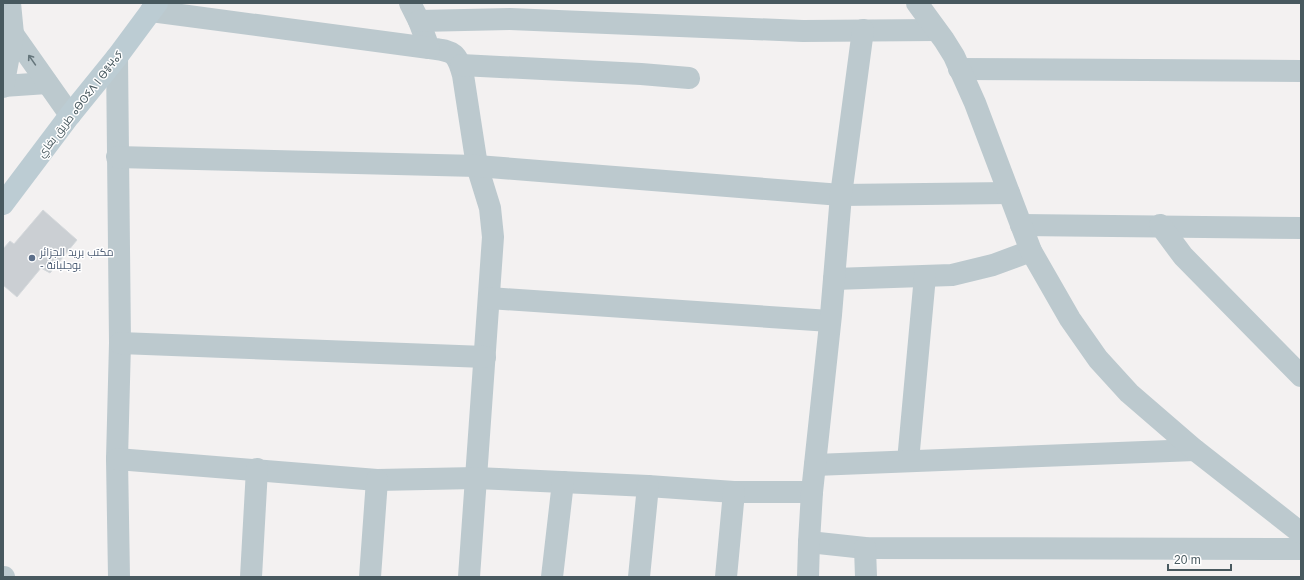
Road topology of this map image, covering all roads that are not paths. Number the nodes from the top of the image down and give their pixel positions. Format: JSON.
{"nodes":[{"id":1,"x":10,"y":3,"type":"edge"},
{"id":2,"x":917,"y":3,"type":"edge"},
{"id":3,"x":154,"y":7,"type":"edge"},
{"id":4,"x":415,"y":12,"type":"edge"},
{"id":5,"x":863,"y":30,"type":"junction"},
{"id":6,"x":936,"y":30,"type":"junction"},
{"id":7,"x":13,"y":34,"type":"junction"},
{"id":8,"x":429,"y":48,"type":"junction"},
{"id":9,"x":117,"y":57,"type":"junction"},
{"id":10,"x":461,"y":65,"type":"junction"},
{"id":11,"x":959,"y":69,"type":"junction"},
{"id":12,"x":1301,"y":71,"type":"edge"},
{"id":13,"x":689,"y":78,"type":"dead end"},
{"id":14,"x":47,"y":83,"type":"junction"},
{"id":15,"x":3,"y":86,"type":"edge"},
{"id":16,"x":70,"y":115,"type":"junction"},
{"id":17,"x":117,"y":157,"type":"junction"},
{"id":18,"x":477,"y":166,"type":"junction"},
{"id":19,"x":1009,"y":193,"type":"junction"},
{"id":20,"x":841,"y":195,"type":"junction"},
{"id":21,"x":3,"y":199,"type":"edge"},
{"id":22,"x":3,"y":204,"type":"edge"},
{"id":23,"x":1021,"y":225,"type":"junction"},
{"id":24,"x":1160,"y":226,"type":"junction"},
{"id":25,"x":1301,"y":228,"type":"edge"},
{"id":26,"x":1031,"y":251,"type":"junction"},
{"id":27,"x":925,"y":276,"type":"junction"},
{"id":28,"x":834,"y":279,"type":"junction"},
{"id":29,"x":488,"y":298,"type":"junction"},
{"id":30,"x":830,"y":321,"type":"junction"},
{"id":31,"x":120,"y":343,"type":"junction"},
{"id":32,"x":485,"y":357,"type":"junction"},
{"id":33,"x":1301,"y":376,"type":"edge"},
{"id":34,"x":1194,"y":450,"type":"junction"},
{"id":35,"x":117,"y":459,"type":"junction"},
{"id":36,"x":908,"y":461,"type":"junction"},
{"id":37,"x":815,"y":465,"type":"junction"},
{"id":38,"x":257,"y":469,"type":"junction"},
{"id":39,"x":476,"y":478,"type":"junction"},
{"id":40,"x":377,"y":480,"type":"junction"},
{"id":41,"x":563,"y":482,"type":"junction"},
{"id":42,"x":648,"y":486,"type":"junction"},
{"id":43,"x":734,"y":492,"type":"junction"},
{"id":44,"x":812,"y":492,"type":"junction"},
{"id":45,"x":1301,"y":533,"type":"edge"},
{"id":46,"x":809,"y":542,"type":"junction"},
{"id":47,"x":865,"y":548,"type":"junction"},
{"id":48,"x":1301,"y":549,"type":"edge"},
{"id":49,"x":119,"y":577,"type":"edge"},
{"id":50,"x":251,"y":577,"type":"edge"},
{"id":51,"x":370,"y":577,"type":"edge"},
{"id":52,"x":468,"y":577,"type":"edge"},
{"id":53,"x":552,"y":577,"type":"edge"},
{"id":54,"x":639,"y":577,"type":"edge"},
{"id":55,"x":726,"y":577,"type":"edge"},
{"id":56,"x":808,"y":577,"type":"edge"},
{"id":57,"x":866,"y":577,"type":"edge"}],
"edges":[{"from":1,"to":7,"type":"street"},
{"from":2,"to":6,"type":"street"},
{"from":3,"to":8,"type":"street"},
{"from":3,"to":9,"type":"main road","name":"طريق بغاي ⴰⴱⵔⵉⴷ ⵏ ⴱⴻⵖⴰⵢ"},
{"from":4,"to":5,"type":"street"},
{"from":4,"to":8,"type":"street"},
{"from":5,"to":6,"type":"street"},
{"from":5,"to":20,"type":"street"},
{"from":6,"to":11,"type":"street"},
{"from":14,"to":7,"type":"street","one_way":true},
{"from":7,"to":15,"type":"street"},
{"from":8,"to":10,"type":"street"},
{"from":9,"to":16,"type":"main road","name":"طريق بغاي ⴰⴱⵔⵉⴷ ⵏ ⴱⴻⵖⴰⵢ"},
{"from":9,"to":17,"type":"street"},
{"from":10,"to":13,"type":"street"},
{"from":10,"to":18,"type":"street"},
{"from":11,"to":12,"type":"street"},
{"from":11,"to":19,"type":"street"},
{"from":14,"to":15,"type":"street"},
{"from":14,"to":16,"type":"street"},
{"from":16,"to":22,"type":"main road","name":"طريق بغاي ⴰⴱⵔⵉⴷ ⵏ ⴱⴻⵖⴰⵢ"},
{"from":17,"to":18,"type":"street"},
{"from":17,"to":31,"type":"street"},
{"from":18,"to":20,"type":"street"},
{"from":18,"to":29,"type":"street"},
{"from":19,"to":20,"type":"street"},
{"from":19,"to":23,"type":"street"},
{"from":20,"to":28,"type":"street"},
{"from":21,"to":22,"type":"street"},
{"from":23,"to":24,"type":"street"},
{"from":23,"to":26,"type":"street"},
{"from":24,"to":25,"type":"street"},
{"from":24,"to":33,"type":"street"},
{"from":26,"to":27,"type":"street"},
{"from":26,"to":34,"type":"street"},
{"from":27,"to":28,"type":"street"},
{"from":27,"to":36,"type":"street"},
{"from":28,"to":30,"type":"street"},
{"from":29,"to":30,"type":"street"},
{"from":29,"to":32,"type":"street"},
{"from":30,"to":37,"type":"street"},
{"from":31,"to":32,"type":"street"},
{"from":31,"to":35,"type":"street"},
{"from":32,"to":39,"type":"street"},
{"from":34,"to":36,"type":"street"},
{"from":34,"to":45,"type":"street"},
{"from":35,"to":38,"type":"street"},
{"from":35,"to":49,"type":"street"},
{"from":36,"to":37,"type":"street"},
{"from":37,"to":44,"type":"street"},
{"from":38,"to":40,"type":"street"},
{"from":38,"to":50,"type":"street"},
{"from":39,"to":40,"type":"street"},
{"from":39,"to":41,"type":"street"},
{"from":39,"to":52,"type":"street"},
{"from":40,"to":51,"type":"street"},
{"from":41,"to":42,"type":"street"},
{"from":41,"to":53,"type":"street"},
{"from":42,"to":43,"type":"street"},
{"from":42,"to":54,"type":"street"},
{"from":43,"to":44,"type":"street"},
{"from":43,"to":55,"type":"street"},
{"from":44,"to":46,"type":"street"},
{"from":46,"to":47,"type":"street"},
{"from":46,"to":56,"type":"street"},
{"from":47,"to":48,"type":"street"},
{"from":47,"to":57,"type":"street"}]}
